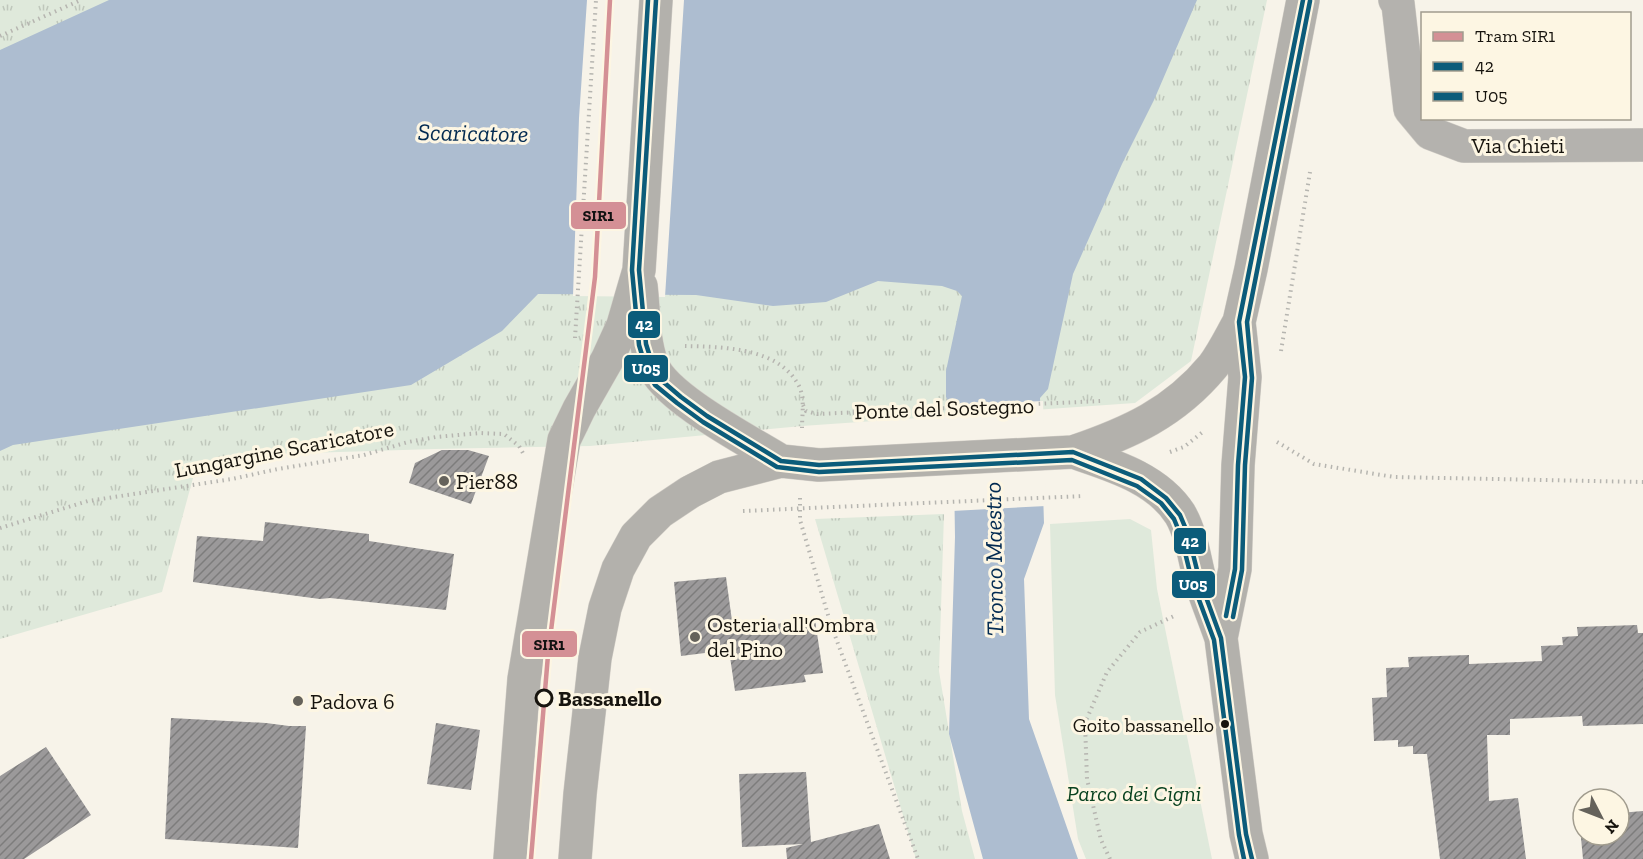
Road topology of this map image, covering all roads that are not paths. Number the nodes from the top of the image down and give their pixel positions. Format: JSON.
{"nodes":[{"id":1,"x":656,"y":0,"type":"edge"},
{"id":2,"x":1303,"y":0,"type":"edge"},
{"id":3,"x":1395,"y":0,"type":"edge"},
{"id":4,"x":1643,"y":145,"type":"edge"},
{"id":5,"x":1239,"y":322,"type":"junction"},
{"id":6,"x":634,"y":326,"type":"junction"},
{"id":7,"x":1073,"y":452,"type":"junction"},
{"id":8,"x":781,"y":461,"type":"junction"},
{"id":9,"x":1221,"y":638,"type":"junction"},
{"id":10,"x":510,"y":859,"type":"edge"},
{"id":11,"x":575,"y":859,"type":"edge"},
{"id":12,"x":1252,"y":859,"type":"edge"}],
"edges":[{"from":1,"to":6,"type":"main road"},
{"from":2,"to":5,"type":"main road"},
{"from":3,"to":4,"type":"street","name":"Via Chieti"},
{"from":5,"to":7,"type":"main road"},
{"from":5,"to":9,"type":"main road"},
{"from":6,"to":8,"type":"main road"},
{"from":6,"to":10,"type":"main road"},
{"from":7,"to":8,"type":"main road"},
{"from":7,"to":9,"type":"main road"},
{"from":8,"to":11,"type":"main road"},
{"from":9,"to":12,"type":"main road"}]}
